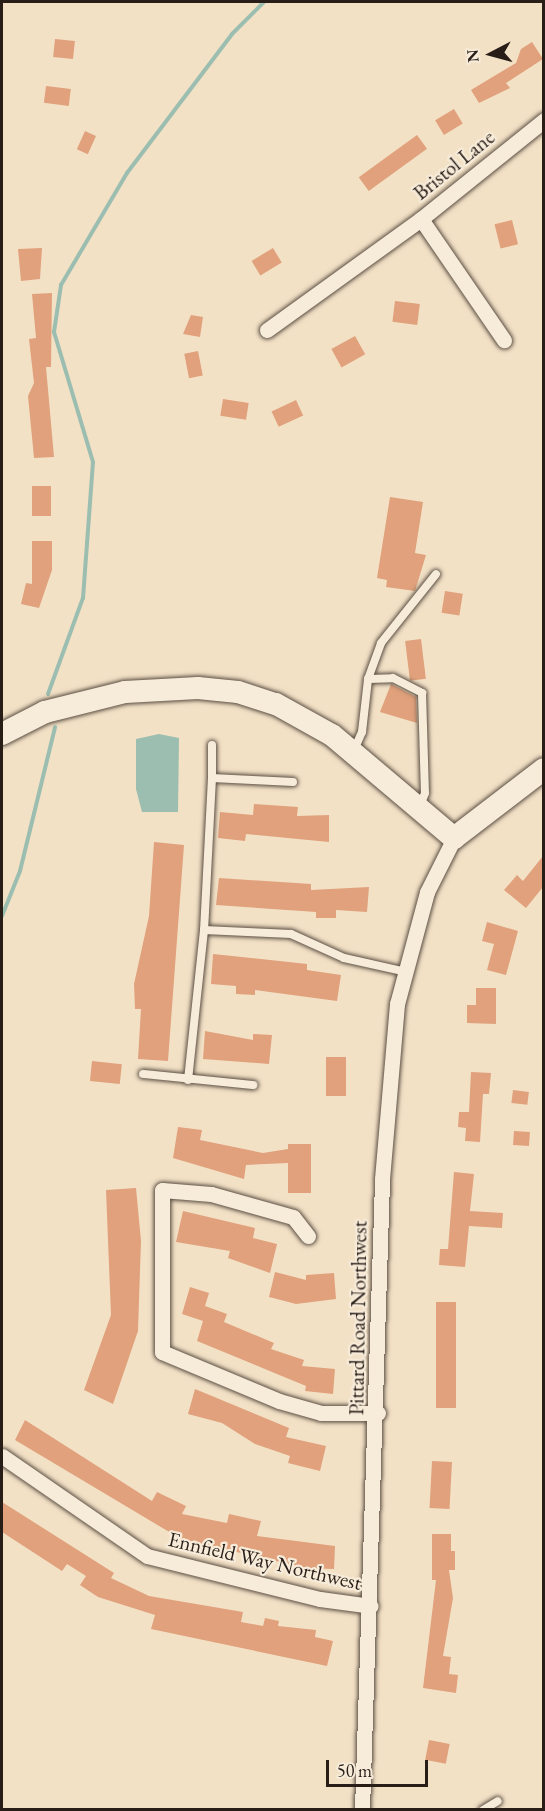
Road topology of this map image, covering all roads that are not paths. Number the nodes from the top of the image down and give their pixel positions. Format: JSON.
{"nodes":[{"id":1,"x":543,"y":120,"type":"edge"},
{"id":2,"x":421,"y":219,"type":"junction"},
{"id":3,"x":267,"y":330,"type":"dead end"},
{"id":4,"x":504,"y":340,"type":"dead end"},
{"id":5,"x":436,"y":574,"type":"dead end"},
{"id":6,"x":368,"y":679,"type":"junction"},
{"id":7,"x":2,"y":734,"type":"edge"},
{"id":8,"x":212,"y":745,"type":"dead end"},
{"id":9,"x":354,"y":750,"type":"junction"},
{"id":10,"x":543,"y":769,"type":"edge"},
{"id":11,"x":212,"y":778,"type":"junction"},
{"id":12,"x":292,"y":782,"type":"dead end"},
{"id":13,"x":420,"y":807,"type":"junction"},
{"id":14,"x":454,"y":838,"type":"junction"},
{"id":15,"x":204,"y":930,"type":"junction"},
{"id":16,"x":402,"y":971,"type":"junction"},
{"id":17,"x":143,"y":1074,"type":"dead end"},
{"id":18,"x":188,"y":1080,"type":"junction"},
{"id":19,"x":253,"y":1085,"type":"dead end"},
{"id":20,"x":308,"y":1236,"type":"dead end"},
{"id":21,"x":378,"y":1413,"type":"junction"},
{"id":22,"x":2,"y":1456,"type":"edge"},
{"id":23,"x":371,"y":1606,"type":"junction"},
{"id":24,"x":498,"y":1801,"type":"dead end"},
{"id":25,"x":362,"y":1809,"type":"edge"},
{"id":26,"x":483,"y":1809,"type":"edge"}],
"edges":[{"from":1,"to":2,"type":"street","name":"Bristol Lane"},
{"from":2,"to":3,"type":"street"},
{"from":2,"to":4,"type":"street","name":"Bristol Lane"},
{"from":5,"to":6,"type":"lane"},
{"from":6,"to":9,"type":"lane"},
{"from":6,"to":13,"type":"lane"},
{"from":7,"to":9,"type":"street"},
{"from":8,"to":11,"type":"lane"},
{"from":9,"to":13,"type":"street"},
{"from":10,"to":14,"type":"street"},
{"from":11,"to":12,"type":"lane"},
{"from":11,"to":15,"type":"lane"},
{"from":13,"to":14,"type":"street"},
{"from":14,"to":16,"type":"street","name":"Pittard Road Northwest"},
{"from":15,"to":16,"type":"lane"},
{"from":15,"to":18,"type":"lane"},
{"from":16,"to":21,"type":"street","name":"Pittard Road Northwest"},
{"from":17,"to":18,"type":"lane"},
{"from":18,"to":19,"type":"lane"},
{"from":20,"to":21,"type":"street"},
{"from":21,"to":23,"type":"street","name":"Pittard Road Northwest"},
{"from":22,"to":23,"type":"street","name":"Ennfield Way Northwest"},
{"from":23,"to":25,"type":"street","name":"Pittard Road Northwest"},
{"from":24,"to":26,"type":"lane"}]}
